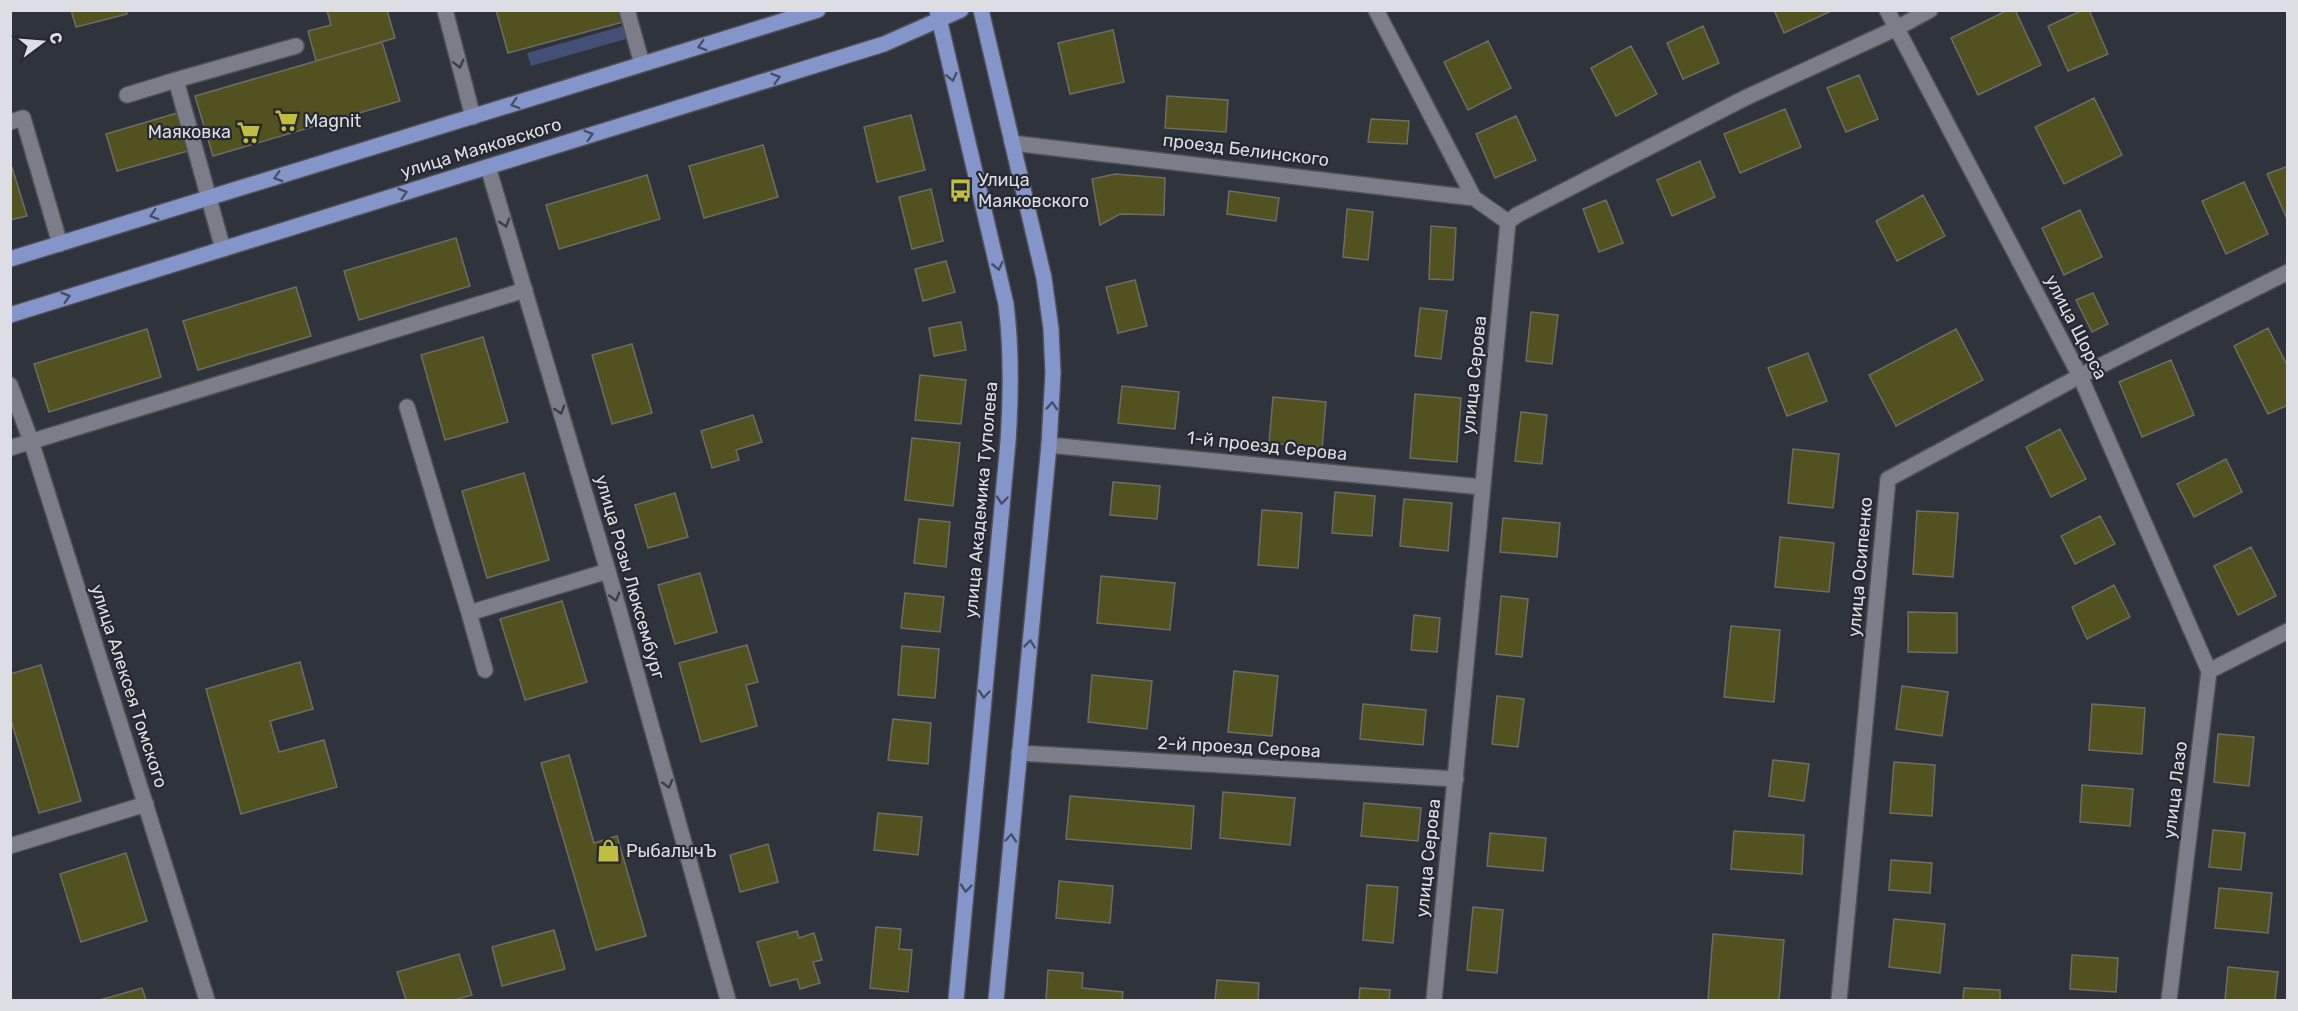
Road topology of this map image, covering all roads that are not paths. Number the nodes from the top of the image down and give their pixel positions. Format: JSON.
{"nodes":[{"id":1,"x":445,"y":10,"type":"edge"},
{"id":2,"x":627,"y":10,"type":"edge"},
{"id":3,"x":818,"y":10,"type":"edge"},
{"id":4,"x":961,"y":10,"type":"edge"},
{"id":5,"x":981,"y":10,"type":"edge"},
{"id":6,"x":1376,"y":10,"type":"edge"},
{"id":7,"x":1887,"y":10,"type":"edge"},
{"id":8,"x":1930,"y":10,"type":"edge"},
{"id":9,"x":938,"y":15,"type":"edge"},
{"id":10,"x":1897,"y":28,"type":"junction"},
{"id":11,"x":296,"y":46,"type":"dead end"},
{"id":12,"x":642,"y":64,"type":"junction"},
{"id":13,"x":176,"y":80,"type":"junction"},
{"id":14,"x":127,"y":95,"type":"dead end"},
{"id":15,"x":472,"y":117,"type":"junction"},
{"id":16,"x":10,"y":122,"type":"edge"},
{"id":17,"x":1012,"y":143,"type":"junction"},
{"id":18,"x":488,"y":167,"type":"junction"},
{"id":19,"x":210,"y":198,"type":"junction"},
{"id":20,"x":1474,"y":198,"type":"junction"},
{"id":21,"x":1508,"y":222,"type":"junction"},
{"id":22,"x":60,"y":244,"type":"junction"},
{"id":23,"x":224,"y":249,"type":"junction"},
{"id":24,"x":10,"y":260,"type":"edge"},
{"id":25,"x":2288,"y":272,"type":"edge"},
{"id":26,"x":525,"y":290,"type":"junction"},
{"id":27,"x":10,"y":315,"type":"edge"},
{"id":28,"x":2080,"y":376,"type":"junction"},
{"id":29,"x":10,"y":385,"type":"edge"},
{"id":30,"x":407,"y":406,"type":"dead end"},
{"id":31,"x":31,"y":441,"type":"junction"},
{"id":32,"x":1049,"y":445,"type":"junction"},
{"id":33,"x":10,"y":448,"type":"edge"},
{"id":34,"x":1482,"y":487,"type":"junction"},
{"id":35,"x":608,"y":571,"type":"junction"},
{"id":36,"x":469,"y":613,"type":"junction"},
{"id":37,"x":2288,"y":631,"type":"edge"},
{"id":38,"x":485,"y":670,"type":"dead end"},
{"id":39,"x":2209,"y":671,"type":"junction"},
{"id":40,"x":1019,"y":753,"type":"junction"},
{"id":41,"x":1456,"y":779,"type":"junction"},
{"id":42,"x":146,"y":804,"type":"junction"},
{"id":43,"x":10,"y":846,"type":"edge"},
{"id":44,"x":207,"y":1000,"type":"edge"},
{"id":45,"x":728,"y":1000,"type":"edge"},
{"id":46,"x":956,"y":1000,"type":"edge"},
{"id":47,"x":996,"y":1000,"type":"edge"},
{"id":48,"x":1434,"y":1000,"type":"edge"},
{"id":49,"x":1839,"y":1000,"type":"edge"},
{"id":50,"x":2169,"y":1000,"type":"edge"}],
"edges":[{"from":1,"to":15,"type":"street","one_way":true},
{"from":2,"to":12,"type":"street"},
{"from":3,"to":12,"type":"main road","name":"улица Маяковского","one_way":true},
{"from":4,"to":9,"type":"main road","name":"улица Маяковского"},
{"from":5,"to":17,"type":"main road"},
{"from":6,"to":20,"type":"street","name":"проезд Белинского"},
{"from":7,"to":10,"type":"street","name":"улица Щорса"},
{"from":8,"to":10,"type":"street"},
{"from":18,"to":9,"type":"main road","name":"улица Маяковского","one_way":true},
{"from":9,"to":46,"type":"main road","name":"улица Академика Туполева","one_way":true},
{"from":10,"to":21,"type":"street"},
{"from":10,"to":28,"type":"street","name":"улица Щорса"},
{"from":11,"to":13,"type":"street"},
{"from":12,"to":15,"type":"main road","name":"улица Маяковского","one_way":true},
{"from":13,"to":14,"type":"street"},
{"from":13,"to":19,"type":"street"},
{"from":15,"to":19,"type":"main road","name":"улица Маяковского","one_way":true},
{"from":16,"to":22,"type":"street"},
{"from":17,"to":20,"type":"street","name":"проезд Белинского"},
{"from":32,"to":17,"type":"main road","one_way":true},
{"from":23,"to":18,"type":"main road","name":"улица Маяковского","one_way":true},
{"from":18,"to":26,"type":"street","name":"улица Розы Люксембург","one_way":true},
{"from":19,"to":22,"type":"main road","name":"улица Маяковского","one_way":true},
{"from":19,"to":23,"type":"street"},
{"from":20,"to":21,"type":"street","name":"проезд Белинского"},
{"from":21,"to":34,"type":"street","name":"улица Серова"},
{"from":22,"to":24,"type":"main road","name":"улица Маяковского"},
{"from":27,"to":23,"type":"main road","name":"улица Маяковского","one_way":true},
{"from":25,"to":28,"type":"street","name":"улица Осипенко"},
{"from":26,"to":31,"type":"street"},
{"from":26,"to":35,"type":"street","name":"улица Розы Люксембург","one_way":true},
{"from":28,"to":39,"type":"street","name":"улица Щорса"},
{"from":28,"to":49,"type":"street","name":"улица Осипенко"},
{"from":29,"to":31,"type":"street","name":"улица Алексея Томского"},
{"from":30,"to":36,"type":"street"},
{"from":31,"to":33,"type":"street"},
{"from":31,"to":42,"type":"street","name":"улица Алексея Томского"},
{"from":32,"to":34,"type":"street","name":"1-й проезд Серова"},
{"from":40,"to":32,"type":"main road","one_way":true},
{"from":34,"to":41,"type":"street","name":"улица Серова"},
{"from":35,"to":36,"type":"street"},
{"from":35,"to":45,"type":"street","name":"улица Розы Люксембург","one_way":true},
{"from":36,"to":38,"type":"street"},
{"from":37,"to":39,"type":"street"},
{"from":39,"to":50,"type":"street","name":"улица Лазо"},
{"from":40,"to":41,"type":"street","name":"2-й проезд Серова"},
{"from":47,"to":40,"type":"main road","one_way":true},
{"from":41,"to":48,"type":"street","name":"улица Серова"},
{"from":42,"to":43,"type":"street"},
{"from":42,"to":44,"type":"street","name":"улица Алексея Томского"}]}
